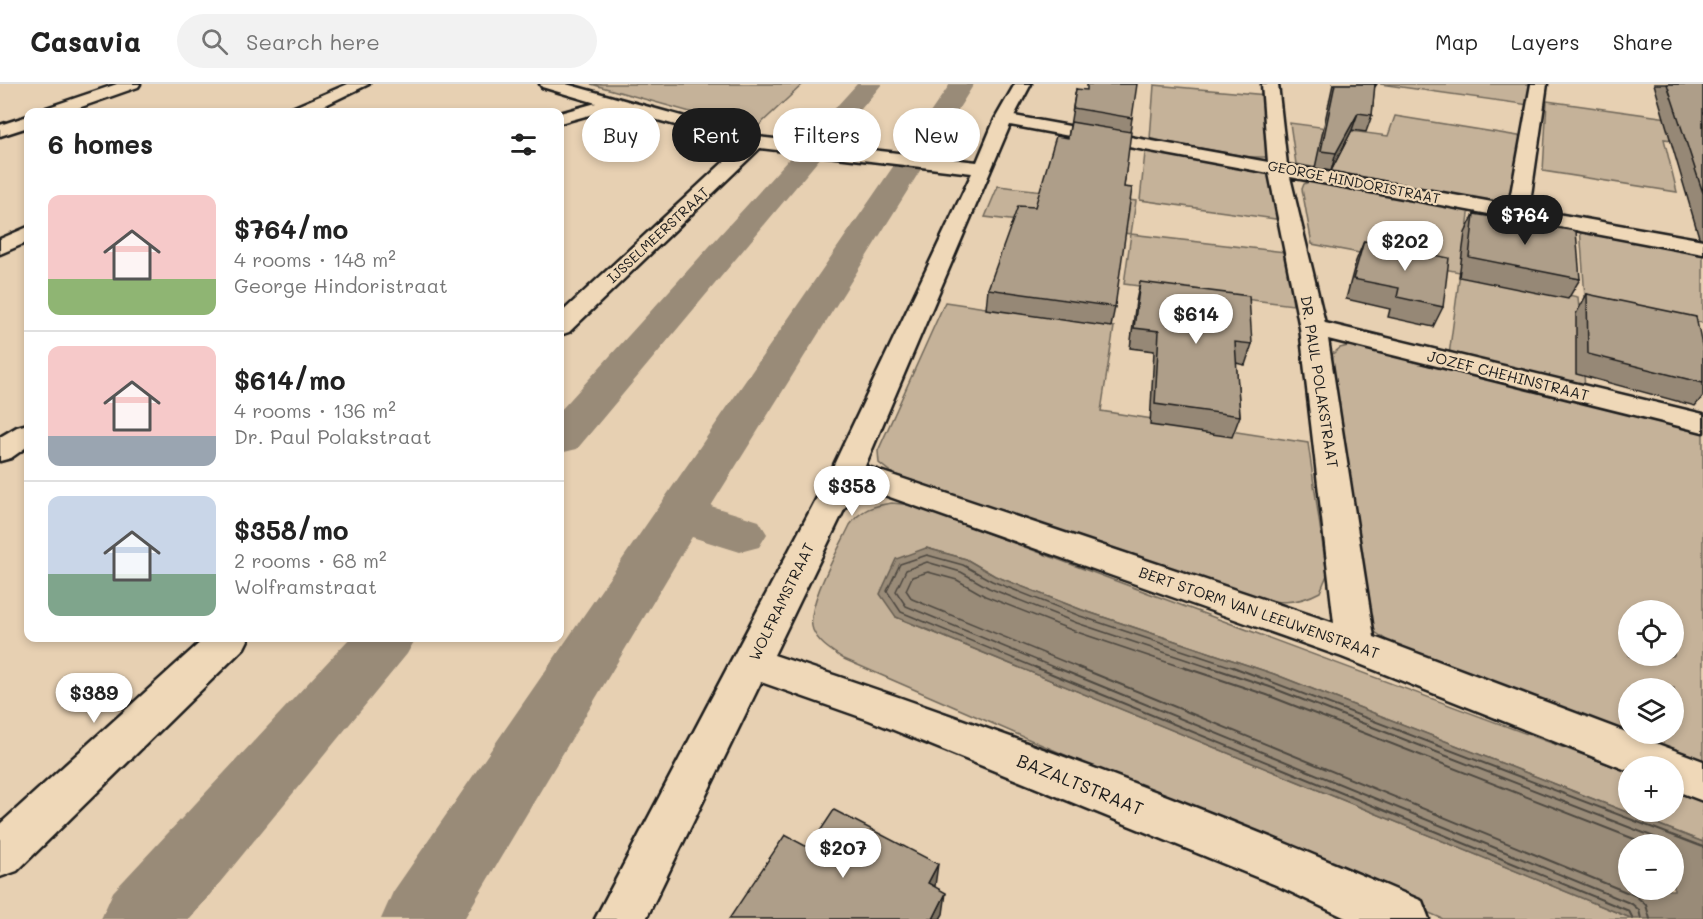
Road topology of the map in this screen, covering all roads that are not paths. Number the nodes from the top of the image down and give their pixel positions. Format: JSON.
{"nodes":[{"id":1,"x":132,"y":84,"type":"edge"},
{"id":2,"x":361,"y":84,"type":"edge"},
{"id":3,"x":548,"y":84,"type":"edge"},
{"id":4,"x":1023,"y":84,"type":"edge"},
{"id":5,"x":1270,"y":84,"type":"edge"},
{"id":6,"x":1539,"y":84,"type":"edge"},
{"id":7,"x":614,"y":103,"type":"junction"},
{"id":8,"x":63,"y":108,"type":"edge"},
{"id":9,"x":307,"y":108,"type":"edge"},
{"id":10,"x":564,"y":117,"type":"edge"},
{"id":11,"x":672,"y":119,"type":"edge"},
{"id":12,"x":1004,"y":119,"type":"junction"},
{"id":13,"x":24,"y":122,"type":"edge"},
{"id":14,"x":0,"y":131,"type":"edge"},
{"id":15,"x":761,"y":143,"type":"edge"},
{"id":16,"x":735,"y":162,"type":"edge"},
{"id":17,"x":973,"y":168,"type":"junction"},
{"id":18,"x":1278,"y":168,"type":"junction"},
{"id":19,"x":1518,"y":213,"type":"junction"},
{"id":20,"x":24,"y":236,"type":"edge"},
{"id":21,"x":0,"y":247,"type":"edge"},
{"id":22,"x":1703,"y":248,"type":"edge"},
{"id":23,"x":564,"y":323,"type":"edge"},
{"id":24,"x":1314,"y":328,"type":"junction"},
{"id":25,"x":1703,"y":423,"type":"edge"},
{"id":26,"x":24,"y":436,"type":"edge"},
{"id":27,"x":0,"y":451,"type":"edge"},
{"id":28,"x":847,"y":471,"type":"junction"},
{"id":29,"x":226,"y":642,"type":"edge"},
{"id":30,"x":1356,"y":646,"type":"junction"},
{"id":31,"x":752,"y":663,"type":"junction"},
{"id":32,"x":1640,"y":756,"type":"edge"},
{"id":33,"x":1684,"y":774,"type":"edge"},
{"id":34,"x":1703,"y":781,"type":"edge"},
{"id":35,"x":0,"y":855,"type":"edge"},
{"id":36,"x":620,"y":919,"type":"edge"},
{"id":37,"x":1404,"y":919,"type":"edge"}],
"edges":[{"from":1,"to":8,"type":"street"},
{"from":2,"to":9,"type":"street"},
{"from":3,"to":7,"type":"street"},
{"from":4,"to":12,"type":"street","name":"WOLFRAMSTRAAT"},
{"from":5,"to":18,"type":"street","name":"DR. PAUL POLAKSTRAAT"},
{"from":6,"to":19,"type":"street"},
{"from":7,"to":10,"type":"street"},
{"from":7,"to":11,"type":"street"},
{"from":12,"to":17,"type":"street","name":"WOLFRAMSTRAAT"},
{"from":12,"to":18,"type":"street","name":"GEORGE HINDORISTRAAT"},
{"from":13,"to":14,"type":"street"},
{"from":15,"to":17,"type":"street"},
{"from":16,"to":23,"type":"street","name":"IJSSELMEERSTRAAT"},
{"from":17,"to":28,"type":"street","name":"WOLFRAMSTRAAT"},
{"from":18,"to":19,"type":"street","name":"GEORGE HINDORISTRAAT"},
{"from":18,"to":24,"type":"street","name":"DR. PAUL POLAKSTRAAT"},
{"from":19,"to":22,"type":"street","name":"GEORGE HINDORISTRAAT"},
{"from":20,"to":21,"type":"street"},
{"from":24,"to":25,"type":"street","name":"JOZEF CHEHINSTRAAT"},
{"from":24,"to":30,"type":"street","name":"DR. PAUL POLAKSTRAAT"},
{"from":26,"to":27,"type":"street"},
{"from":28,"to":30,"type":"street","name":"BERT STORM VAN LEEUWENSTRAAT"},
{"from":28,"to":31,"type":"street","name":"WOLFRAMSTRAAT"},
{"from":29,"to":35,"type":"street"},
{"from":30,"to":32,"type":"street","name":"BERT STORM VAN LEEUWENSTRAAT"},
{"from":31,"to":36,"type":"street","name":"WOLFRAMSTRAAT"},
{"from":31,"to":37,"type":"street","name":"BAZALTSTRAAT"},
{"from":33,"to":34,"type":"street"}]}
